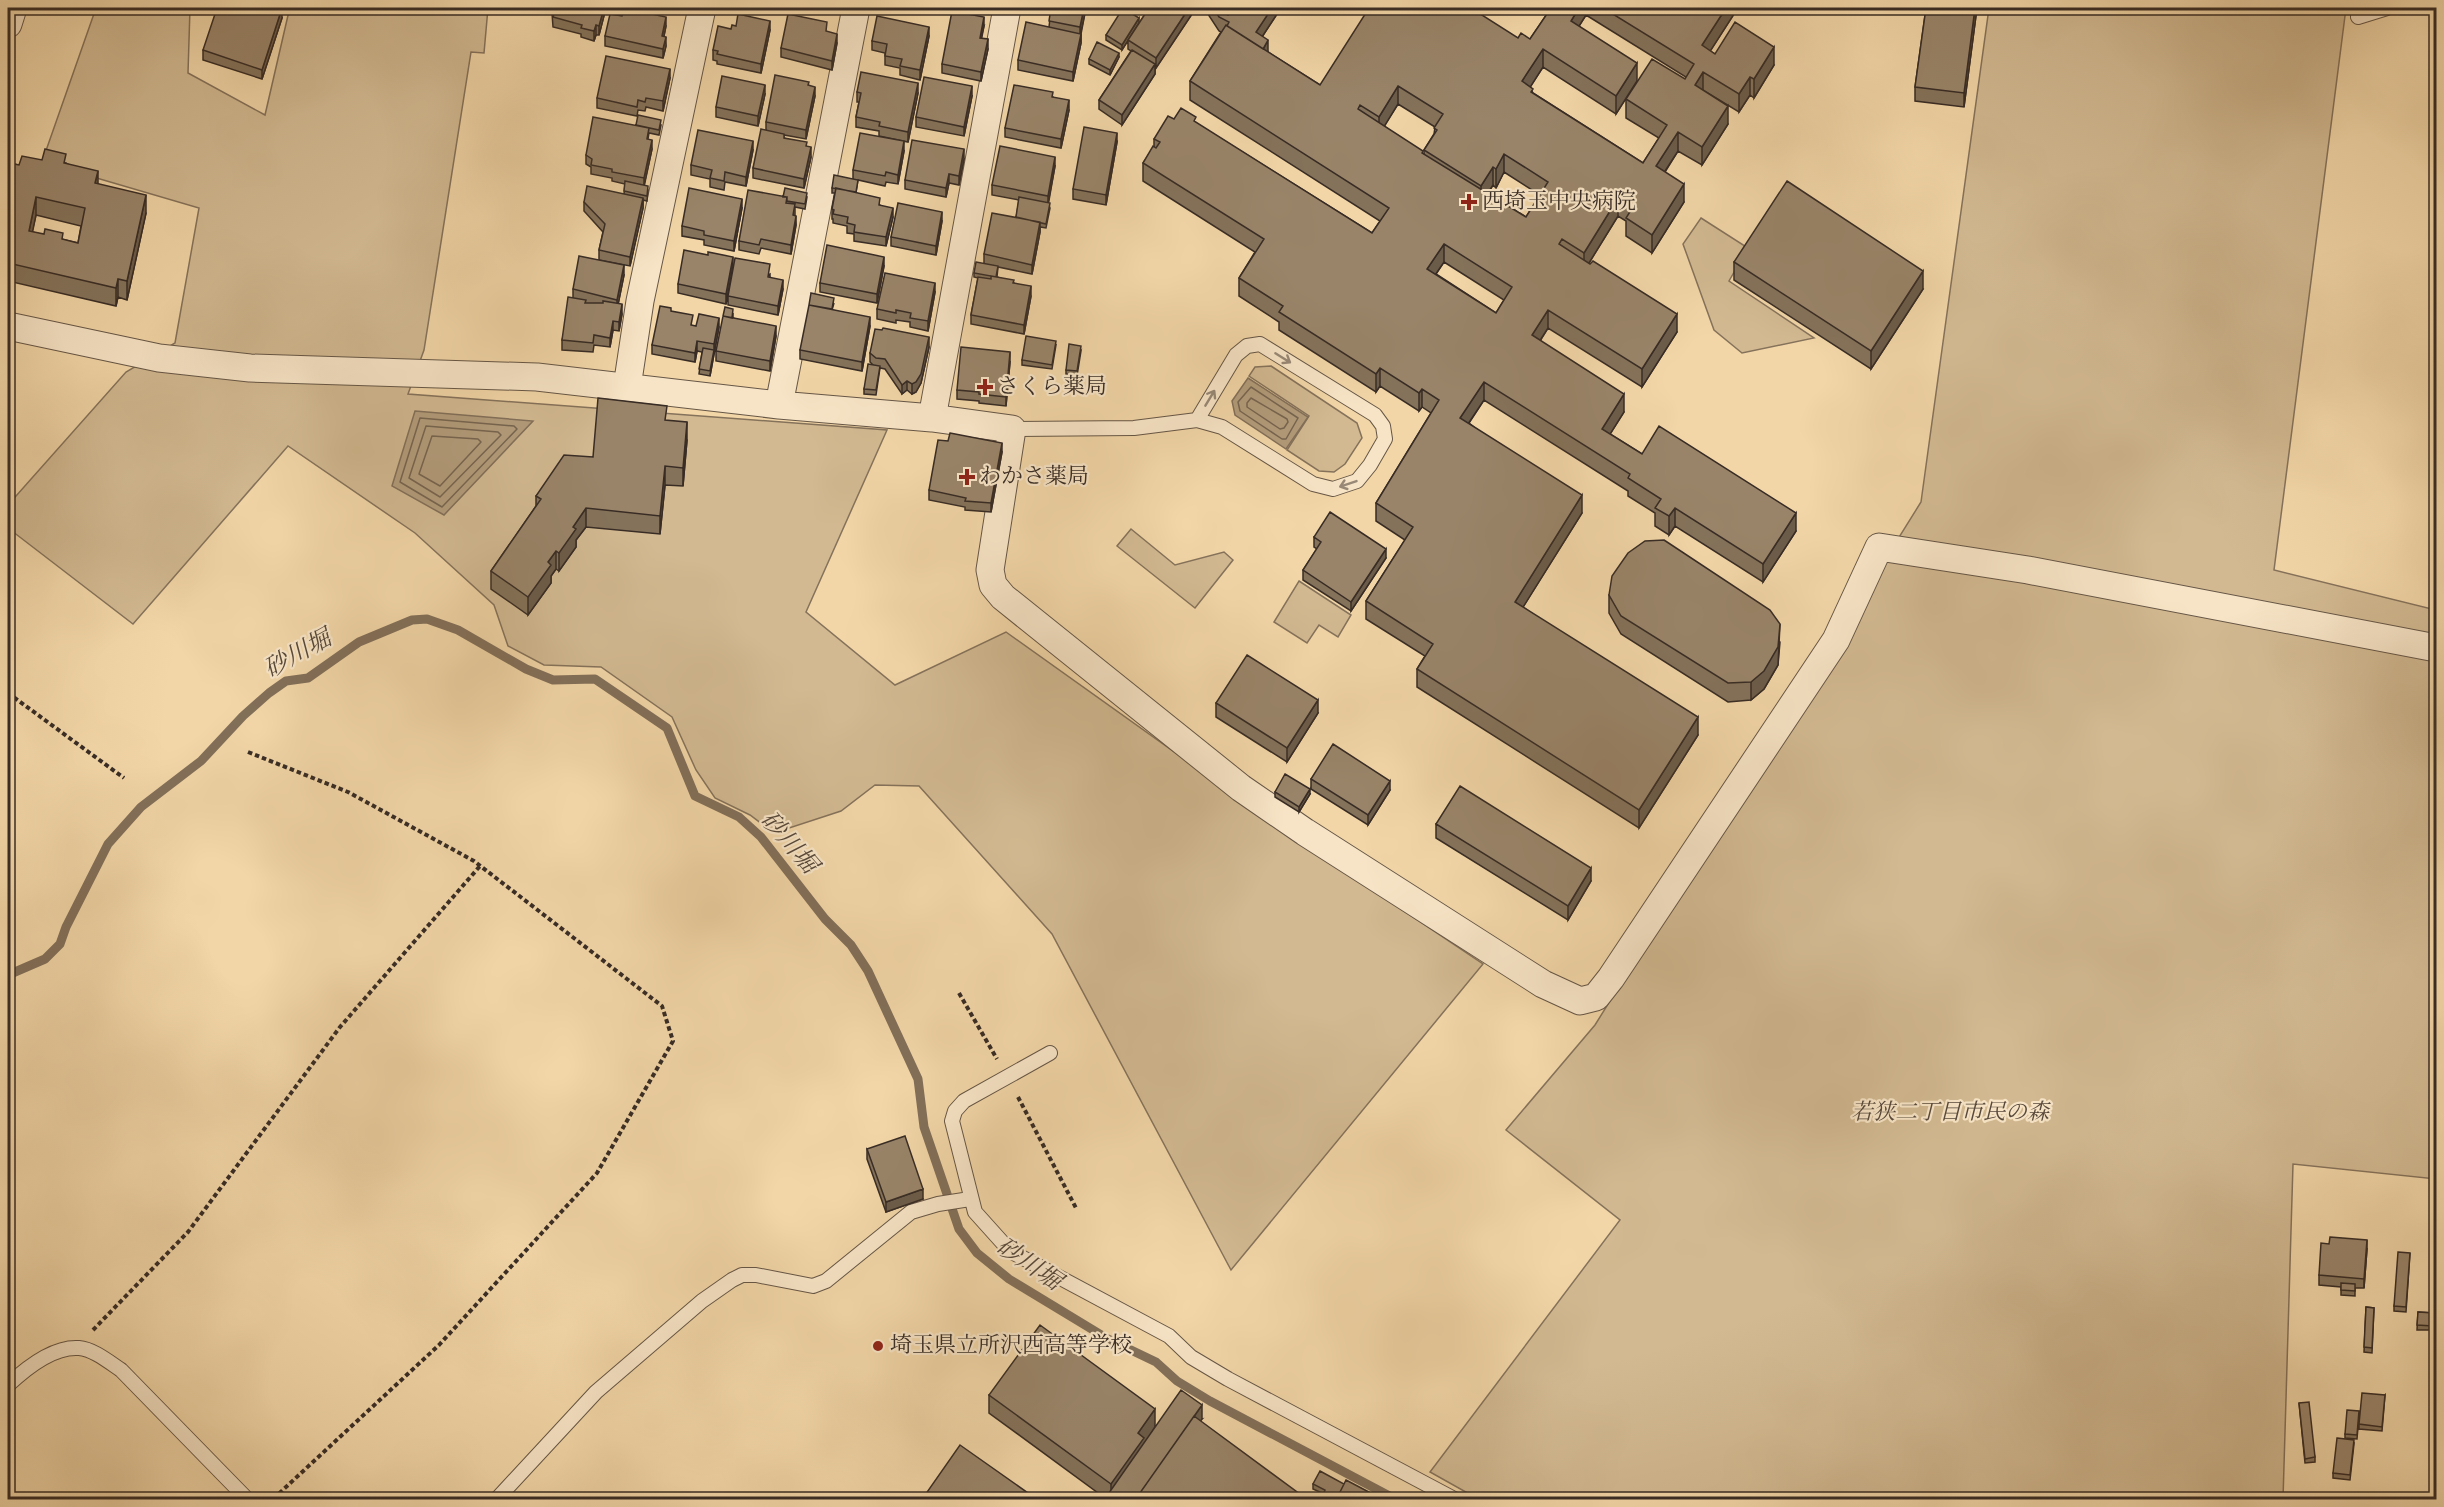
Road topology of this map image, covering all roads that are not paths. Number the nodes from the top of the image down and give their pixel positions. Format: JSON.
{"nodes":[{"id":1,"x":13,"y":8,"type":"edge"},
{"id":2,"x":705,"y":8,"type":"edge"},
{"id":3,"x":716,"y":8,"type":"edge"},
{"id":4,"x":856,"y":8,"type":"edge"},
{"id":5,"x":1007,"y":8,"type":"edge"},
{"id":6,"x":2387,"y":8,"type":"edge"},
{"id":7,"x":2358,"y":17,"type":"dead end"},
{"id":8,"x":8,"y":24,"type":"edge"},
{"id":9,"x":8,"y":326,"type":"edge"},
{"id":10,"x":627,"y":387,"type":"junction"},
{"id":11,"x":779,"y":405,"type":"junction"},
{"id":12,"x":932,"y":418,"type":"junction"},
{"id":13,"x":1197,"y":420,"type":"junction"},
{"id":14,"x":1012,"y":429,"type":"junction"},
{"id":15,"x":2436,"y":648,"type":"edge"},
{"id":16,"x":1050,"y":1053,"type":"dead end"},
{"id":17,"x":966,"y":1200,"type":"junction"},
{"id":18,"x":8,"y":1385,"type":"edge"},
{"id":19,"x":249,"y":1500,"type":"edge"},
{"id":20,"x":496,"y":1500,"type":"edge"},
{"id":21,"x":1456,"y":1500,"type":"edge"}],
"edges":[{"from":1,"to":8,"type":"street"},
{"from":2,"to":3,"type":"street"},
{"from":2,"to":10,"type":"street"},
{"from":4,"to":11,"type":"street"},
{"from":5,"to":12,"type":"street"},
{"from":6,"to":7,"type":"lane"},
{"from":9,"to":10,"type":"street"},
{"from":10,"to":11,"type":"street"},
{"from":11,"to":12,"type":"street"},
{"from":12,"to":14,"type":"street"},
{"from":13,"to":13,"type":"lane","one_way":true},
{"from":13,"to":14,"type":"lane"},
{"from":14,"to":15,"type":"street"},
{"from":16,"to":17,"type":"lane"},
{"from":17,"to":20,"type":"lane"},
{"from":17,"to":21,"type":"lane"},
{"from":18,"to":19,"type":"lane"}]}
